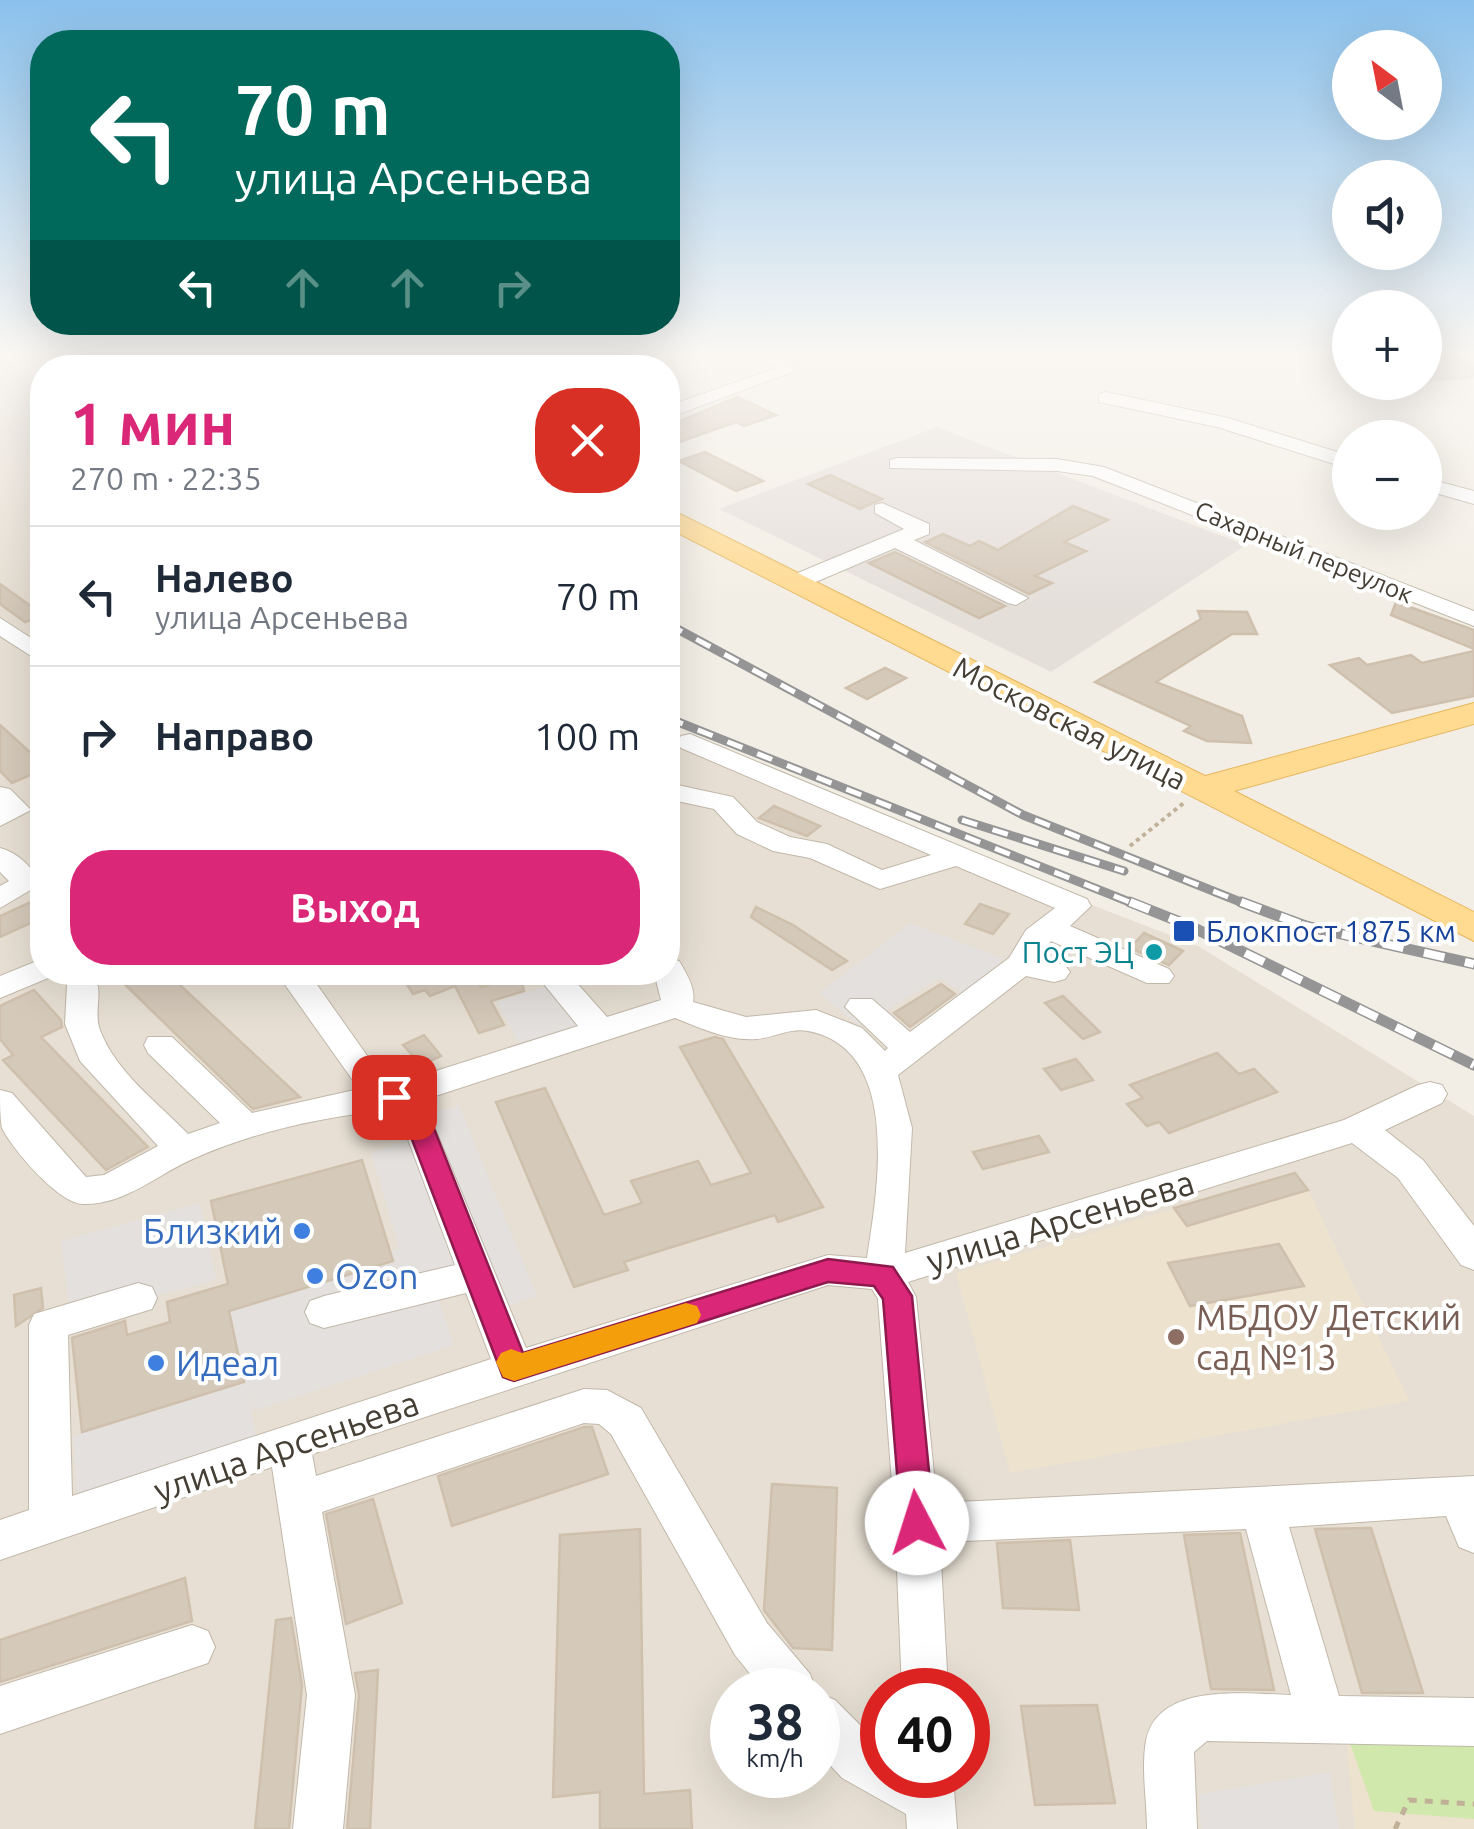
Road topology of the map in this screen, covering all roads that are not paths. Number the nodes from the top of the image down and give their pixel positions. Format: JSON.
{"nodes":[{"id":1,"x":1272,"y":438,"type":"edge"},
{"id":2,"x":1332,"y":457,"type":"edge"},
{"id":3,"x":897,"y":464,"type":"dead end"},
{"id":4,"x":1442,"y":489,"type":"edge"},
{"id":5,"x":1474,"y":498,"type":"edge"},
{"id":6,"x":882,"y":509,"type":"dead end"},
{"id":7,"x":680,"y":523,"type":"edge"},
{"id":8,"x":896,"y":540,"type":"junction"},
{"id":9,"x":796,"y":582,"type":"junction"},
{"id":10,"x":1016,"y":598,"type":"dead end"},
{"id":11,"x":1474,"y":619,"type":"edge"},
{"id":12,"x":0,"y":624,"type":"edge"},
{"id":13,"x":30,"y":647,"type":"edge"},
{"id":14,"x":1474,"y":713,"type":"edge"},
{"id":15,"x":690,"y":742,"type":"dead end"},
{"id":16,"x":1200,"y":789,"type":"junction"},
{"id":17,"x":680,"y":794,"type":"edge"},
{"id":18,"x":958,"y":856,"type":"junction"},
{"id":19,"x":0,"y":857,"type":"edge"},
{"id":20,"x":0,"y":899,"type":"edge"},
{"id":21,"x":1048,"y":928,"type":"junction"},
{"id":22,"x":1474,"y":928,"type":"edge"},
{"id":23,"x":1020,"y":965,"type":"junction"},
{"id":24,"x":1054,"y":972,"type":"dead end"},
{"id":25,"x":30,"y":974,"type":"edge"},
{"id":26,"x":1158,"y":976,"type":"dead end"},
{"id":27,"x":84,"y":985,"type":"edge"},
{"id":28,"x":300,"y":985,"type":"edge"},
{"id":29,"x":559,"y":985,"type":"edge"},
{"id":30,"x":675,"y":985,"type":"edge"},
{"id":31,"x":0,"y":988,"type":"edge"},
{"id":32,"x":675,"y":1007,"type":"junction"},
{"id":33,"x":860,"y":1007,"type":"dead end"},
{"id":34,"x":600,"y":1031,"type":"junction"},
{"id":35,"x":160,"y":1045,"type":"dead end"},
{"id":36,"x":910,"y":1049,"type":"junction"},
{"id":37,"x":882,"y":1070,"type":"junction"},
{"id":38,"x":1430,"y":1094,"type":"dead end"},
{"id":39,"x":394,"y":1097,"type":"junction"},
{"id":40,"x":0,"y":1102,"type":"edge"},
{"id":41,"x":246,"y":1126,"type":"junction"},
{"id":42,"x":1356,"y":1129,"type":"junction"},
{"id":43,"x":182,"y":1148,"type":"junction"},
{"id":44,"x":1474,"y":1254,"type":"edge"},
{"id":45,"x":478,"y":1275,"type":"junction"},
{"id":46,"x":883,"y":1276,"type":"junction"},
{"id":47,"x":138,"y":1298,"type":"dead end"},
{"id":48,"x":324,"y":1312,"type":"dead end"},
{"id":49,"x":514,"y":1368,"type":"junction"},
{"id":50,"x":290,"y":1446,"type":"junction"},
{"id":51,"x":300,"y":1500,"type":"junction"},
{"id":52,"x":1262,"y":1509,"type":"junction"},
{"id":53,"x":1469,"y":1509,"type":"edge"},
{"id":54,"x":917,"y":1523,"type":"junction"},
{"id":55,"x":51,"y":1524,"type":"junction"},
{"id":56,"x":0,"y":1540,"type":"edge"},
{"id":57,"x":192,"y":1648,"type":"dead end"},
{"id":58,"x":775,"y":1668,"type":"edge"},
{"id":59,"x":924,"y":1668,"type":"edge"},
{"id":60,"x":0,"y":1710,"type":"edge"},
{"id":61,"x":1322,"y":1720,"type":"junction"},
{"id":62,"x":1474,"y":1722,"type":"edge"},
{"id":63,"x":840,"y":1741,"type":"edge"},
{"id":64,"x":931,"y":1801,"type":"edge"},
{"id":65,"x":318,"y":1829,"type":"edge"},
{"id":66,"x":1172,"y":1829,"type":"edge"}],
"edges":[{"from":1,"to":2,"type":"street"},
{"from":3,"to":11,"type":"street","name":"Сахарный переулок"},
{"from":4,"to":5,"type":"street"},
{"from":6,"to":8,"type":"street"},
{"from":7,"to":9,"type":"main road","name":"Московская улица"},
{"from":8,"to":9,"type":"street"},
{"from":8,"to":10,"type":"street"},
{"from":9,"to":16,"type":"main road","name":"Московская улица"},
{"from":12,"to":13,"type":"street"},
{"from":14,"to":16,"type":"main road"},
{"from":15,"to":18,"type":"street"},
{"from":16,"to":22,"type":"main road","name":"Московская улица"},
{"from":17,"to":18,"type":"street"},
{"from":18,"to":21,"type":"street"},
{"from":19,"to":20,"type":"street"},
{"from":21,"to":23,"type":"street"},
{"from":21,"to":26,"type":"street"},
{"from":23,"to":24,"type":"street"},
{"from":23,"to":36,"type":"street"},
{"from":25,"to":31,"type":"street"},
{"from":27,"to":43,"type":"street"},
{"from":28,"to":39,"type":"street"},
{"from":29,"to":34,"type":"street"},
{"from":30,"to":32,"type":"street"},
{"from":32,"to":34,"type":"street"},
{"from":32,"to":37,"type":"street"},
{"from":33,"to":36,"type":"street"},
{"from":34,"to":39,"type":"street"},
{"from":35,"to":41,"type":"street"},
{"from":36,"to":37,"type":"street"},
{"from":37,"to":46,"type":"street"},
{"from":38,"to":42,"type":"street","name":"улица Арсеньева"},
{"from":39,"to":41,"type":"street"},
{"from":39,"to":45,"type":"street"},
{"from":40,"to":43,"type":"street"},
{"from":41,"to":43,"type":"street"},
{"from":42,"to":44,"type":"street"},
{"from":42,"to":46,"type":"street","name":"улица Арсеньева"},
{"from":45,"to":48,"type":"street"},
{"from":45,"to":49,"type":"street"},
{"from":46,"to":49,"type":"street","name":"улица Арсеньева"},
{"from":46,"to":54,"type":"street"},
{"from":47,"to":55,"type":"street"},
{"from":49,"to":50,"type":"street","name":"улица Арсеньева"},
{"from":50,"to":51,"type":"street"},
{"from":50,"to":55,"type":"street","name":"улица Арсеньева"},
{"from":51,"to":58,"type":"street"},
{"from":51,"to":65,"type":"street"},
{"from":52,"to":53,"type":"street"},
{"from":52,"to":54,"type":"street"},
{"from":52,"to":61,"type":"street"},
{"from":54,"to":59,"type":"street"},
{"from":55,"to":56,"type":"street","name":"улица Арсеньева"},
{"from":57,"to":60,"type":"street"},
{"from":61,"to":62,"type":"street"},
{"from":61,"to":66,"type":"street"},
{"from":63,"to":64,"type":"street"}]}
